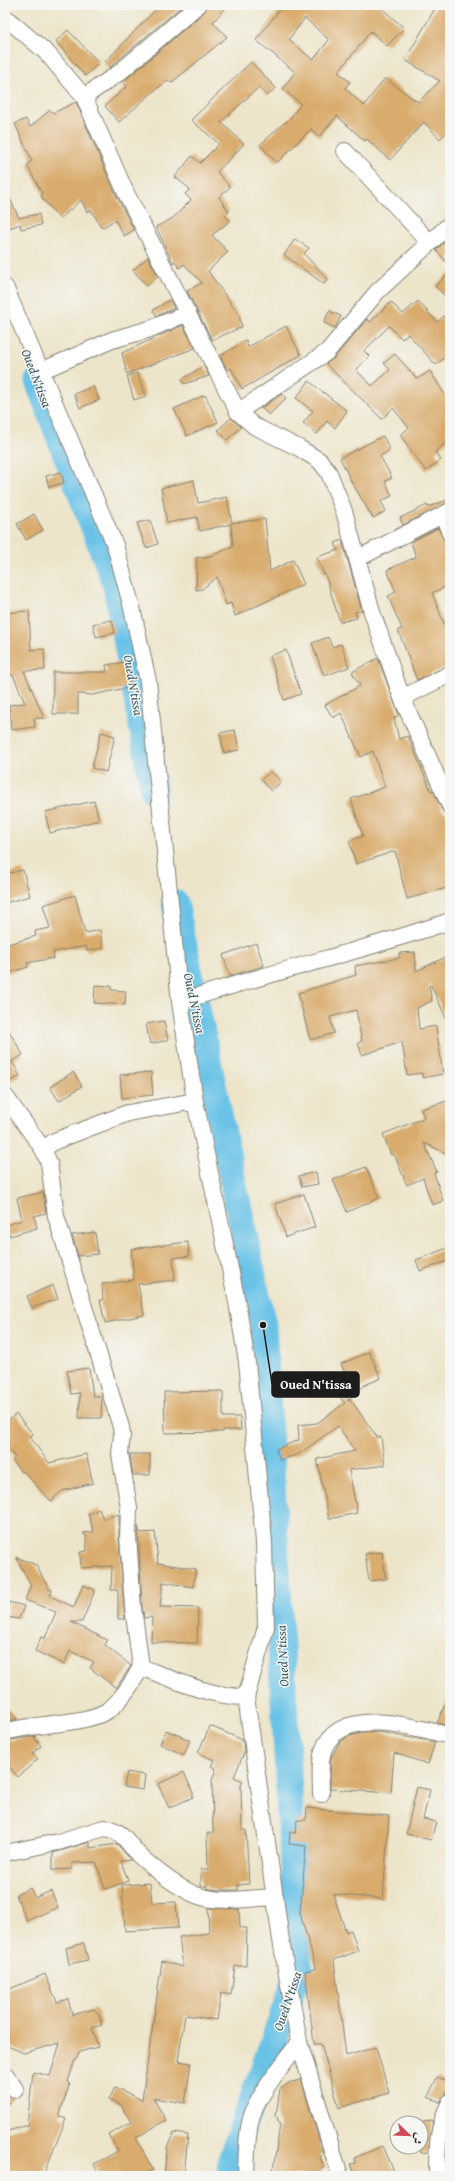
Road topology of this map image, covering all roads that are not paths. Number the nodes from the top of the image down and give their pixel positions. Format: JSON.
{"nodes":[{"id":1,"x":198,"y":5,"type":"edge"},
{"id":2,"x":5,"y":17,"type":"edge"},
{"id":3,"x":84,"y":97,"type":"junction"},
{"id":4,"x":345,"y":151,"type":"dead end"},
{"id":5,"x":450,"y":224,"type":"edge"},
{"id":6,"x":430,"y":243,"type":"junction"},
{"id":7,"x":5,"y":287,"type":"edge"},
{"id":8,"x":188,"y":313,"type":"junction"},
{"id":9,"x":41,"y":371,"type":"junction"},
{"id":10,"x":238,"y":412,"type":"junction"},
{"id":11,"x":446,"y":513,"type":"edge"},
{"id":12,"x":450,"y":533,"type":"edge"},
{"id":13,"x":357,"y":559,"type":"junction"},
{"id":14,"x":450,"y":674,"type":"edge"},
{"id":15,"x":402,"y":698,"type":"junction"},
{"id":16,"x":450,"y":806,"type":"edge"},
{"id":17,"x":450,"y":921,"type":"edge"},
{"id":18,"x":180,"y":1002,"type":"junction"},
{"id":19,"x":5,"y":1096,"type":"edge"},
{"id":20,"x":195,"y":1100,"type":"junction"},
{"id":21,"x":43,"y":1149,"type":"junction"},
{"id":22,"x":141,"y":1667,"type":"junction"},
{"id":23,"x":246,"y":1697,"type":"junction"},
{"id":24,"x":5,"y":1732,"type":"edge"},
{"id":25,"x":450,"y":1736,"type":"edge"},
{"id":26,"x":321,"y":1794,"type":"dead end"},
{"id":27,"x":5,"y":1852,"type":"edge"},
{"id":28,"x":275,"y":1896,"type":"junction"},
{"id":29,"x":299,"y":2042,"type":"junction"},
{"id":30,"x":5,"y":2074,"type":"edge"},
{"id":31,"x":15,"y":2089,"type":"dead end"},
{"id":32,"x":450,"y":2102,"type":"edge"},
{"id":33,"x":246,"y":2176,"type":"edge"},
{"id":34,"x":340,"y":2176,"type":"edge"},
{"id":35,"x":437,"y":2176,"type":"edge"}],
"edges":[{"from":1,"to":3,"type":"street"},
{"from":2,"to":3,"type":"street"},
{"from":3,"to":8,"type":"street"},
{"from":4,"to":6,"type":"street"},
{"from":5,"to":6,"type":"street"},
{"from":6,"to":10,"type":"street"},
{"from":7,"to":9,"type":"street"},
{"from":8,"to":9,"type":"street"},
{"from":8,"to":10,"type":"street"},
{"from":9,"to":18,"type":"street"},
{"from":10,"to":13,"type":"street"},
{"from":11,"to":12,"type":"street"},
{"from":11,"to":13,"type":"street"},
{"from":13,"to":15,"type":"street"},
{"from":14,"to":15,"type":"street"},
{"from":15,"to":16,"type":"street"},
{"from":17,"to":18,"type":"street"},
{"from":18,"to":20,"type":"street"},
{"from":19,"to":21,"type":"street"},
{"from":20,"to":21,"type":"street"},
{"from":20,"to":23,"type":"street"},
{"from":21,"to":22,"type":"street"},
{"from":22,"to":23,"type":"street"},
{"from":22,"to":24,"type":"street"},
{"from":23,"to":28,"type":"street"},
{"from":25,"to":26,"type":"street"},
{"from":27,"to":28,"type":"street"},
{"from":28,"to":29,"type":"street"},
{"from":29,"to":33,"type":"street"},
{"from":29,"to":34,"type":"street"},
{"from":30,"to":31,"type":"street"},
{"from":32,"to":35,"type":"street"}]}
